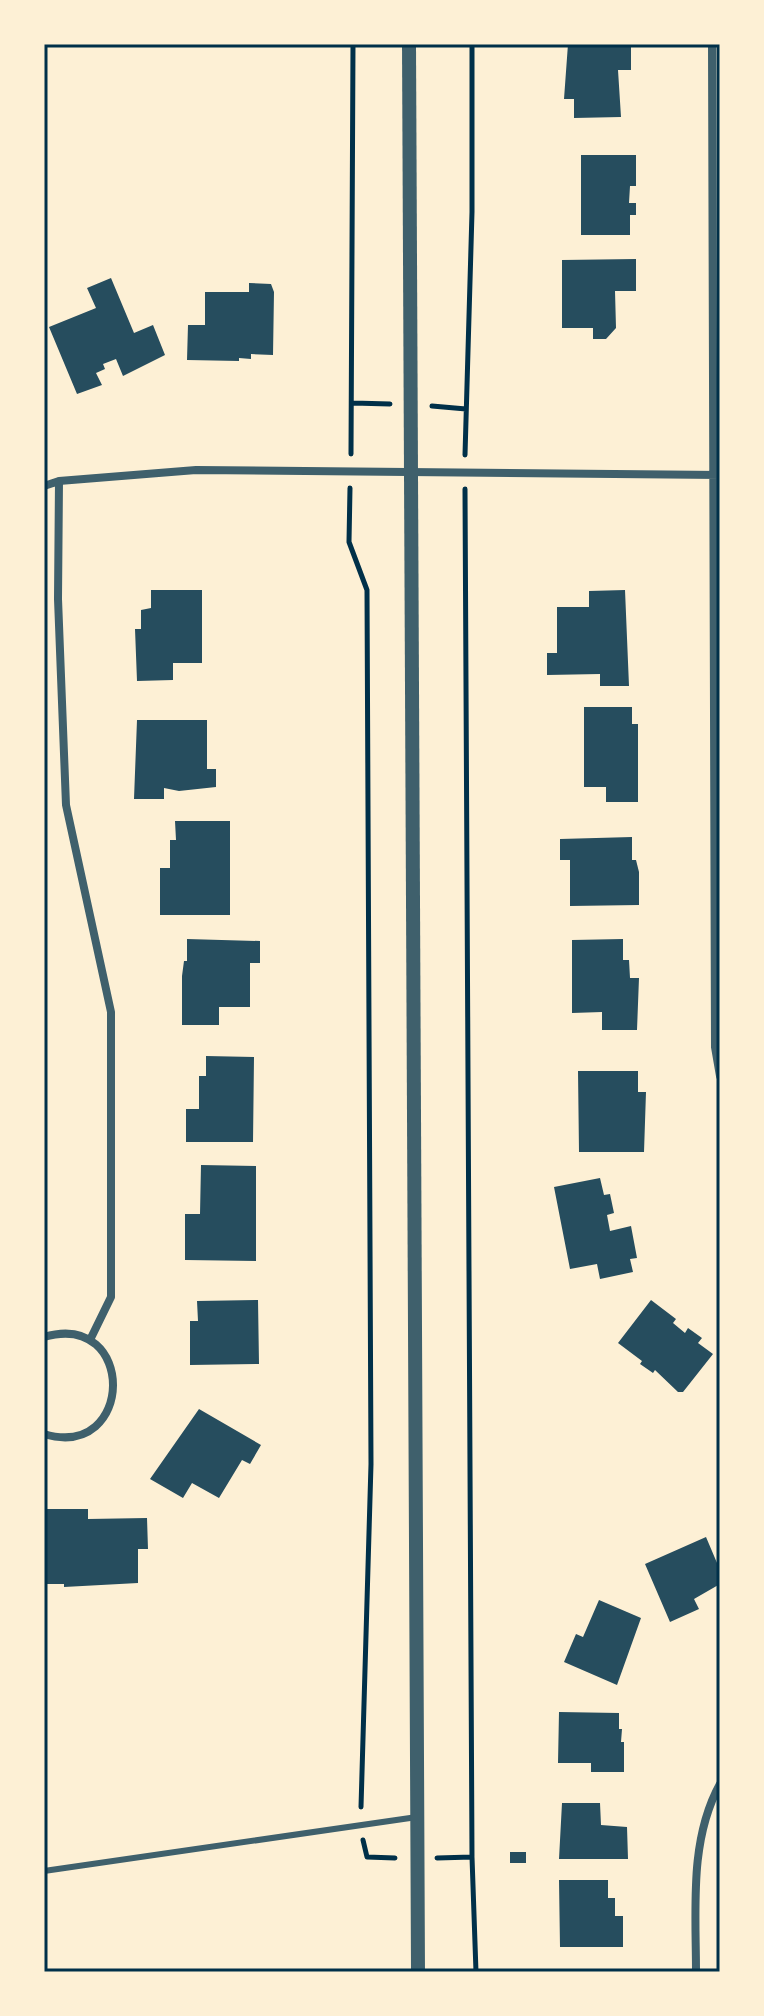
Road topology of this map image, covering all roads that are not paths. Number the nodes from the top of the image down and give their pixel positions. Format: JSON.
{"nodes":[{"id":1,"x":409,"y":44,"type":"edge"},
{"id":2,"x":712,"y":44,"type":"edge"},
{"id":3,"x":411,"y":472,"type":"junction"},
{"id":4,"x":716,"y":475,"type":"edge"},
{"id":5,"x":59,"y":481,"type":"junction"},
{"id":6,"x":44,"y":486,"type":"edge"},
{"id":7,"x":720,"y":1076,"type":"edge"},
{"id":8,"x":44,"y":1337,"type":"edge"},
{"id":9,"x":90,"y":1340,"type":"junction"},
{"id":10,"x":44,"y":1434,"type":"edge"},
{"id":11,"x":720,"y":1784,"type":"edge"},
{"id":12,"x":417,"y":1817,"type":"junction"},
{"id":13,"x":44,"y":1871,"type":"edge"},
{"id":14,"x":418,"y":1972,"type":"edge"},
{"id":15,"x":696,"y":1972,"type":"edge"}],
"edges":[{"from":1,"to":3,"type":"street"},
{"from":2,"to":4,"type":"street"},
{"from":3,"to":4,"type":"street"},
{"from":3,"to":5,"type":"street"},
{"from":3,"to":12,"type":"street"},
{"from":4,"to":7,"type":"street"},
{"from":5,"to":6,"type":"street"},
{"from":5,"to":9,"type":"street"},
{"from":8,"to":9,"type":"street"},
{"from":9,"to":10,"type":"street"},
{"from":11,"to":15,"type":"street"},
{"from":12,"to":13,"type":"lane"},
{"from":12,"to":14,"type":"street"}]}
